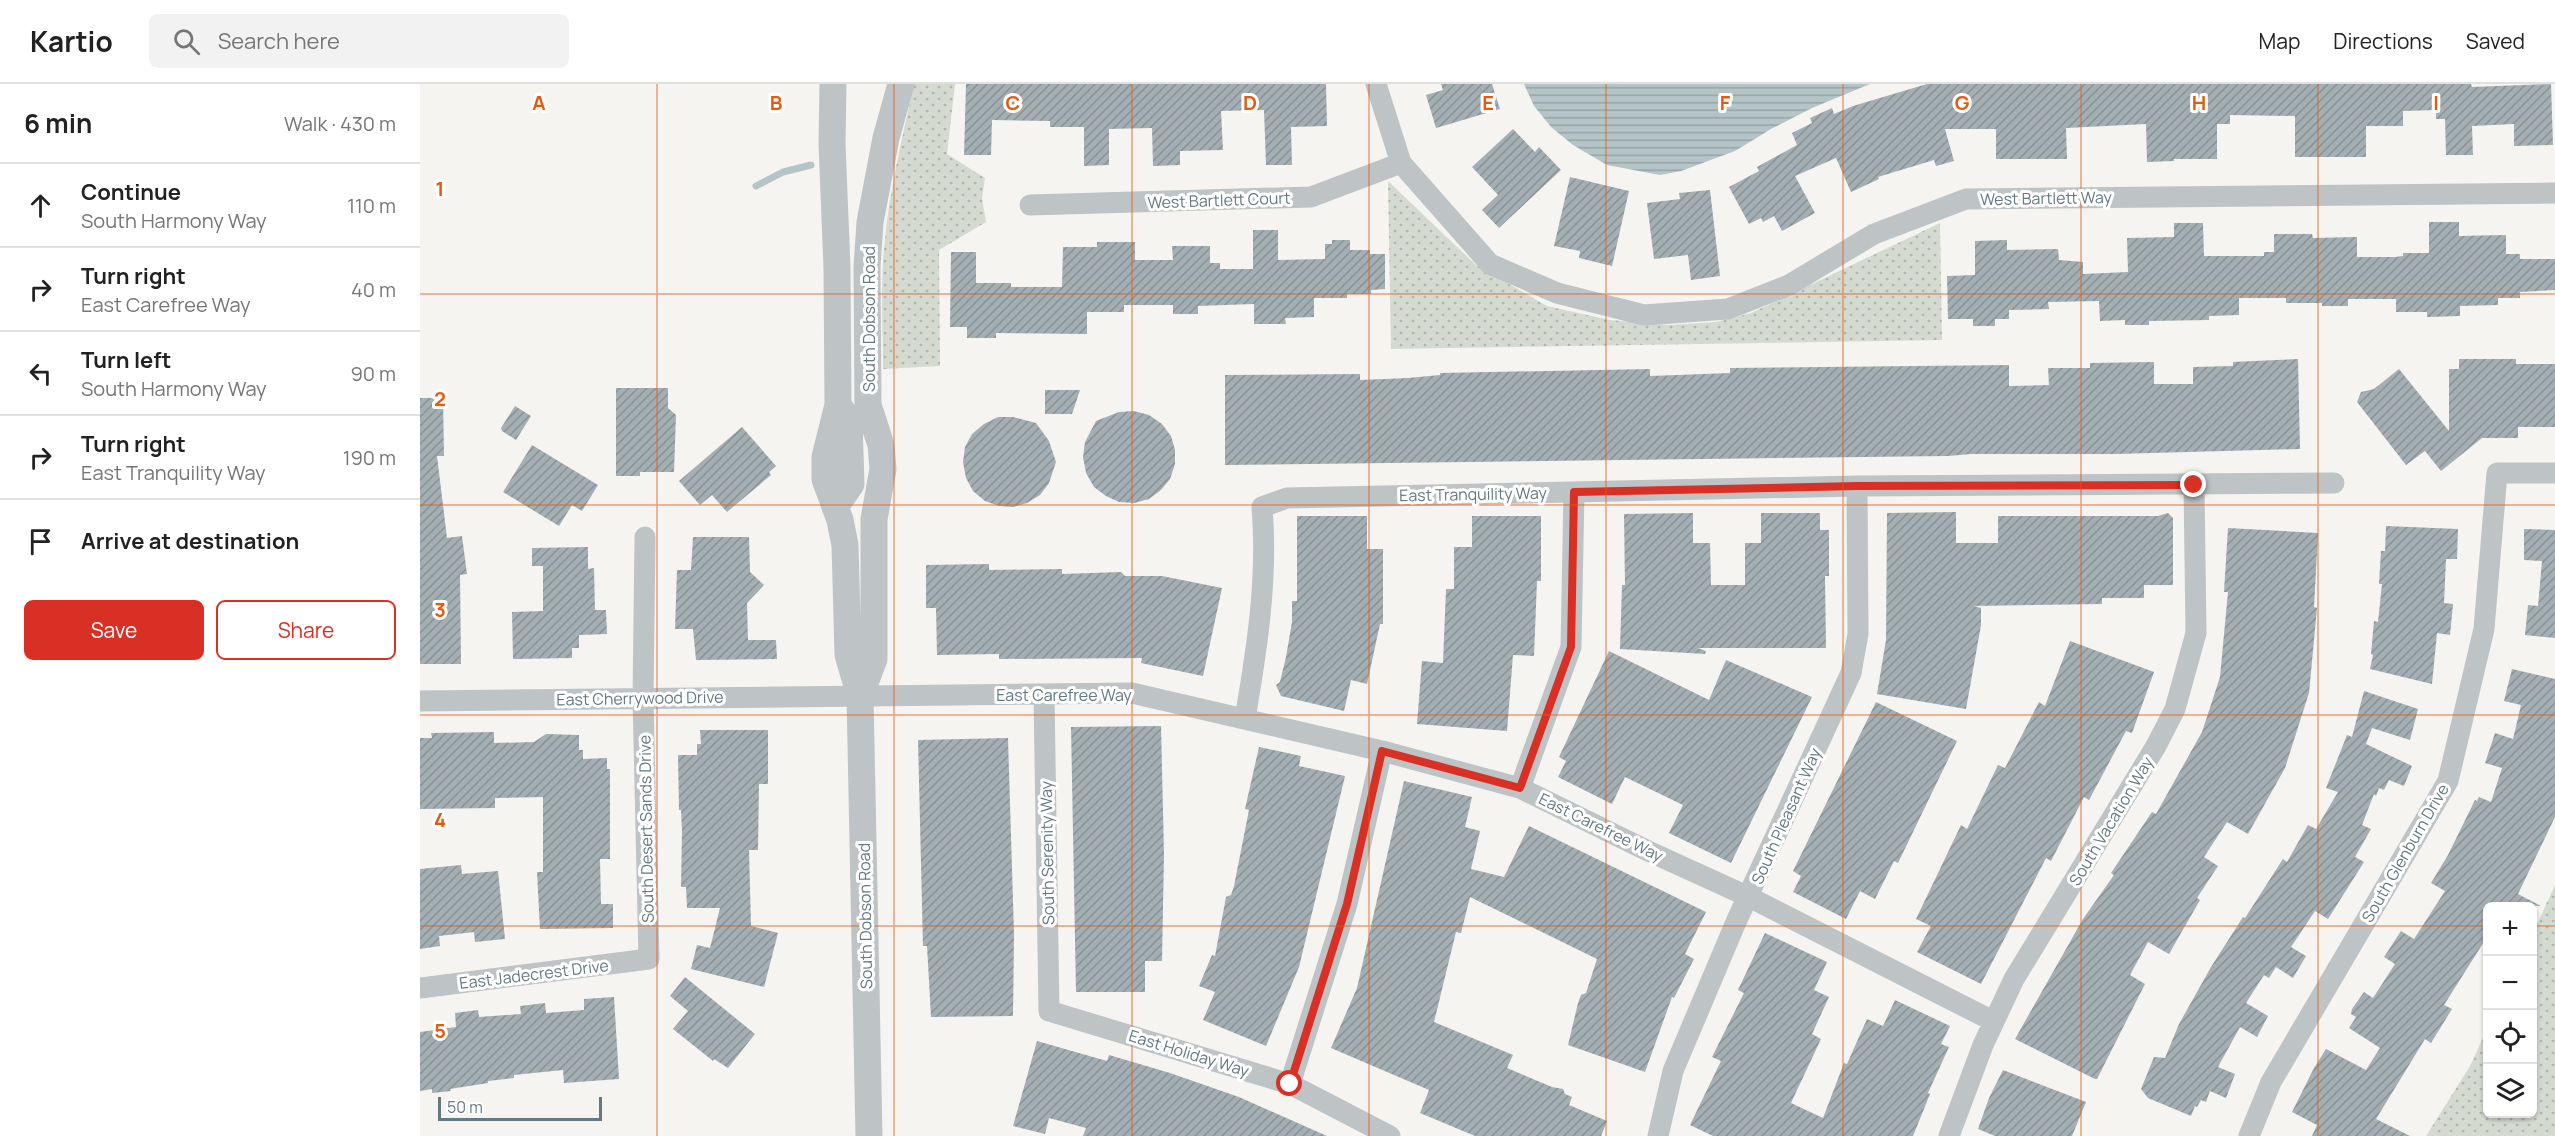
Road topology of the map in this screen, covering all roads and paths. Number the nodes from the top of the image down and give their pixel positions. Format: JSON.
{"nodes":[{"id":1,"x":832,"y":84,"type":"edge"},
{"id":2,"x":902,"y":84,"type":"edge"},
{"id":3,"x":1376,"y":84,"type":"edge"},
{"id":4,"x":1401,"y":163,"type":"junction"},
{"id":5,"x":2555,"y":193,"type":"edge"},
{"id":6,"x":1030,"y":205,"type":"dead end"},
{"id":7,"x":838,"y":405,"type":"junction"},
{"id":8,"x":868,"y":405,"type":"junction"},
{"id":9,"x":2555,"y":473,"type":"edge"},
{"id":10,"x":2334,"y":483,"type":"dead end"},
{"id":11,"x":2194,"y":485,"type":"junction"},
{"id":12,"x":1857,"y":486,"type":"junction"},
{"id":13,"x":1574,"y":492,"type":"junction"},
{"id":14,"x":835,"y":507,"type":"junction"},
{"id":15,"x":876,"y":507,"type":"junction"},
{"id":16,"x":645,"y":537,"type":"dead end"},
{"id":17,"x":873,"y":618,"type":"junction"},
{"id":18,"x":847,"y":619,"type":"junction"},
{"id":19,"x":1044,"y":695,"type":"junction"},
{"id":20,"x":860,"y":696,"type":"junction"},
{"id":21,"x":643,"y":698,"type":"junction"},
{"id":22,"x":420,"y":701,"type":"edge"},
{"id":23,"x":1245,"y":719,"type":"junction"},
{"id":24,"x":1382,"y":751,"type":"junction"},
{"id":25,"x":1520,"y":788,"type":"junction"},
{"id":26,"x":1749,"y":897,"type":"junction"},
{"id":27,"x":649,"y":959,"type":"joint"},
{"id":28,"x":420,"y":988,"type":"edge"},
{"id":29,"x":1049,"y":1011,"type":"joint"},
{"id":30,"x":1994,"y":1021,"type":"junction"},
{"id":31,"x":1290,"y":1084,"type":"junction"},
{"id":32,"x":869,"y":1136,"type":"edge"},
{"id":33,"x":1390,"y":1136,"type":"edge"},
{"id":34,"x":1658,"y":1136,"type":"edge"},
{"id":35,"x":1949,"y":1136,"type":"edge"},
{"id":36,"x":2249,"y":1136,"type":"edge"}],
"edges":[{"from":1,"to":7,"type":"street","name":"South Dobson Road"},
{"from":2,"to":8,"type":"street","name":"South Dobson Road"},
{"from":3,"to":4,"type":"street"},
{"from":4,"to":5,"type":"street","name":"West Bartlett Way"},
{"from":4,"to":6,"type":"street","name":"West Bartlett Court"},
{"from":7,"to":8,"type":"street"},
{"from":7,"to":14,"type":"street","name":"South Dobson Road"},
{"from":8,"to":15,"type":"street","name":"South Dobson Road"},
{"from":9,"to":36,"type":"street","name":"South Glenburn Drive"},
{"from":10,"to":11,"type":"street","name":"East Tranquility Way"},
{"from":11,"to":12,"type":"street","name":"East Tranquility Way"},
{"from":11,"to":30,"type":"street","name":"South Vacation Way"},
{"from":12,"to":13,"type":"street","name":"East Tranquility Way"},
{"from":12,"to":26,"type":"street","name":"South Pleasant Way"},
{"from":13,"to":23,"type":"street","name":"East Tranquility Way"},
{"from":13,"to":25,"type":"street"},
{"from":14,"to":15,"type":"street"},
{"from":14,"to":18,"type":"street","name":"South Dobson Road"},
{"from":15,"to":17,"type":"street","name":"South Dobson Road"},
{"from":16,"to":21,"type":"street","name":"South Desert Sands Drive"},
{"from":17,"to":18,"type":"street"},
{"from":17,"to":20,"type":"street","name":"South Dobson Road"},
{"from":18,"to":20,"type":"street","name":"South Dobson Road"},
{"from":19,"to":20,"type":"street","name":"East Carefree Way"},
{"from":19,"to":23,"type":"street","name":"East Carefree Way"},
{"from":19,"to":29,"type":"street","name":"South Serenity Way"},
{"from":20,"to":21,"type":"street","name":"East Cherrywood Drive"},
{"from":20,"to":32,"type":"street","name":"South Dobson Road"},
{"from":21,"to":22,"type":"street","name":"East Cherrywood Drive"},
{"from":21,"to":27,"type":"street","name":"South Desert Sands Drive"},
{"from":23,"to":24,"type":"street","name":"East Carefree Way"},
{"from":24,"to":25,"type":"street","name":"East Carefree Way"},
{"from":24,"to":31,"type":"street"},
{"from":25,"to":26,"type":"street","name":"East Carefree Way"},
{"from":26,"to":30,"type":"street","name":"East Carefree Way"},
{"from":26,"to":34,"type":"street","name":"South Pleasant Way"},
{"from":27,"to":28,"type":"street","name":"East Jadecrest Drive"},
{"from":29,"to":31,"type":"street","name":"East Holiday Way"},
{"from":30,"to":35,"type":"street","name":"South Vacation Way"},
{"from":31,"to":33,"type":"street","name":"East Holiday Way"}]}
